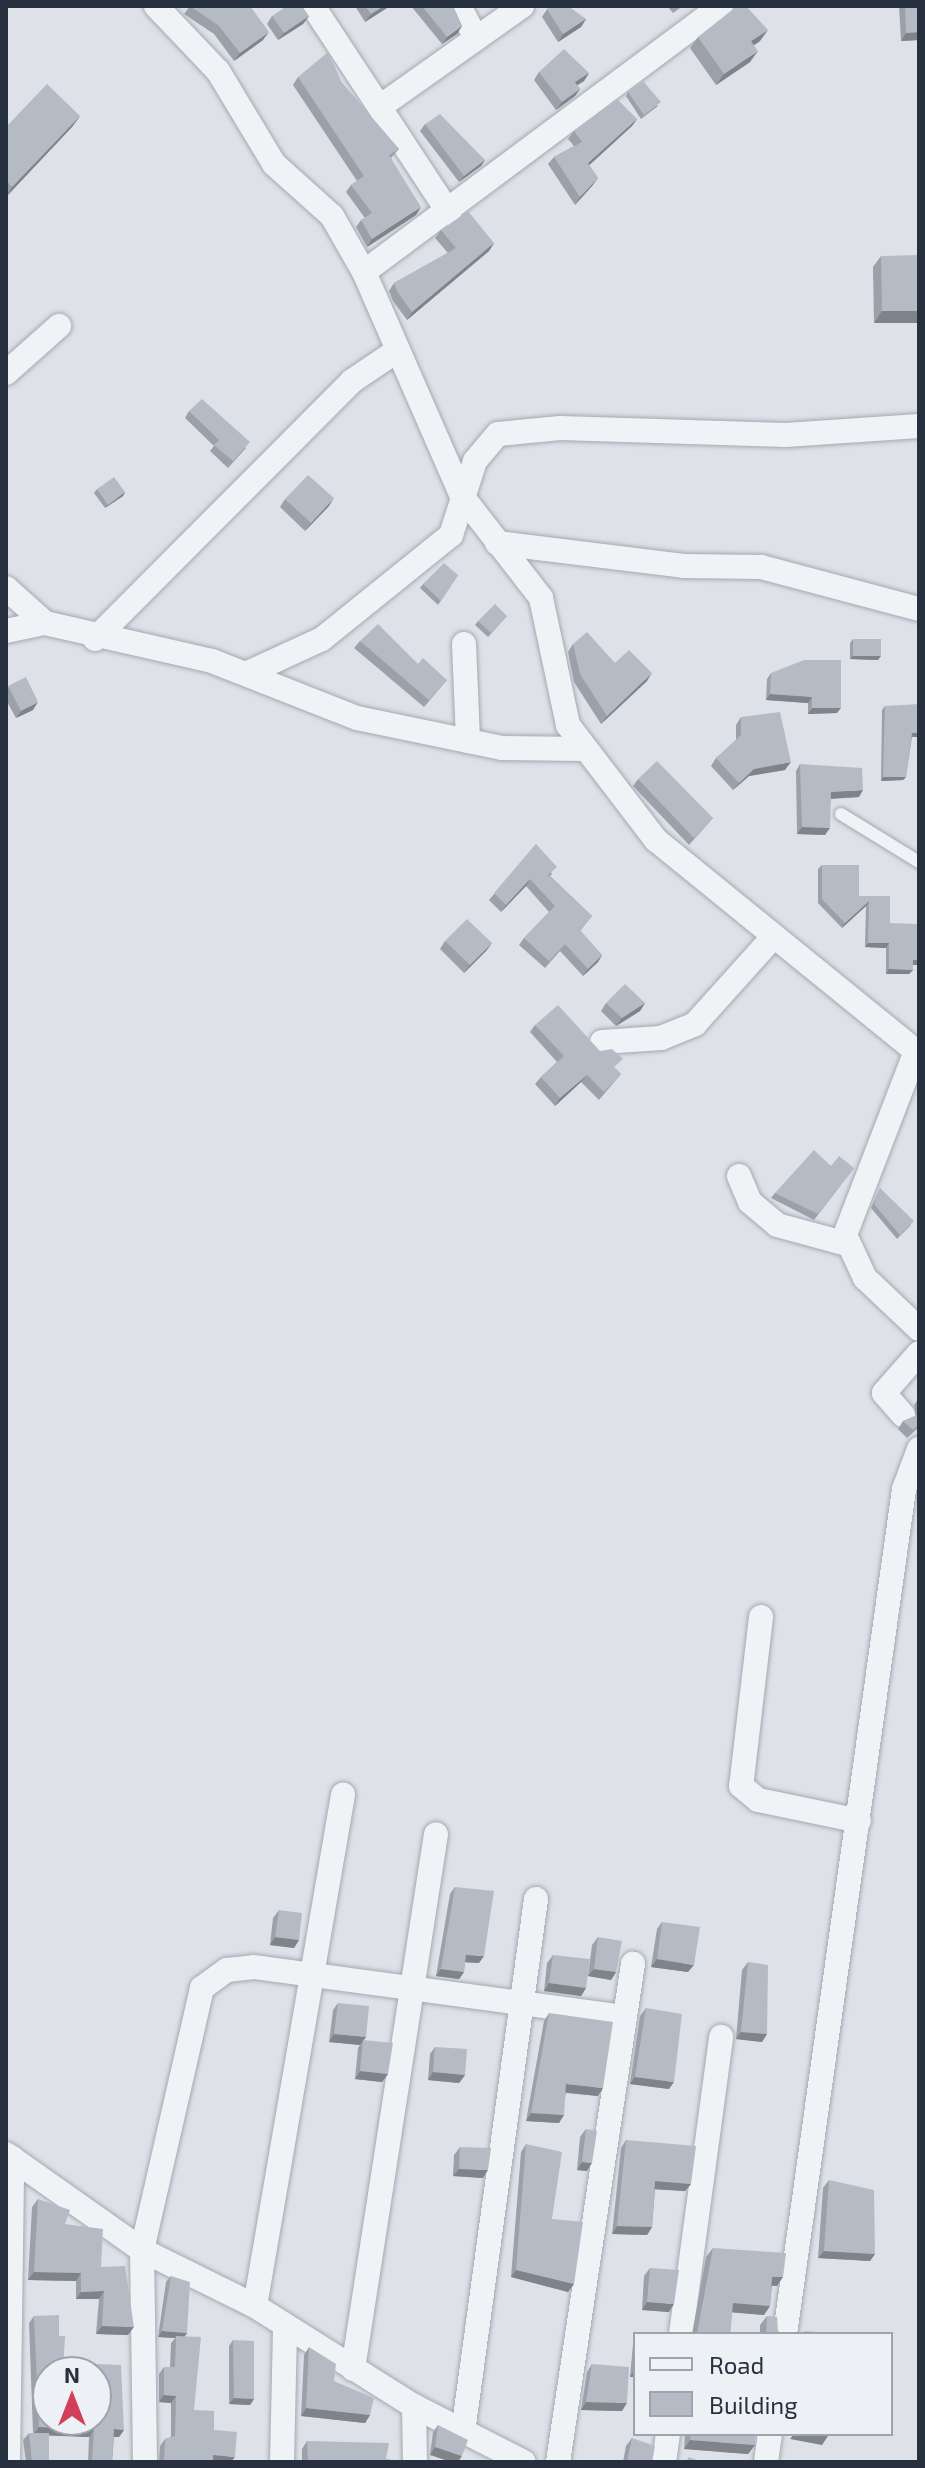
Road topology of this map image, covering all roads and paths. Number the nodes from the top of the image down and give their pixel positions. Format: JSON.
{"nodes":[{"id":1,"x":156,"y":6,"type":"edge"},
{"id":2,"x":313,"y":6,"type":"edge"},
{"id":3,"x":459,"y":6,"type":"edge"},
{"id":4,"x":522,"y":6,"type":"edge"},
{"id":5,"x":721,"y":6,"type":"edge"},
{"id":6,"x":475,"y":36,"type":"junction"},
{"id":7,"x":381,"y":106,"type":"junction"},
{"id":8,"x":449,"y":213,"type":"junction"},
{"id":9,"x":364,"y":272,"type":"junction"},
{"id":10,"x":59,"y":326,"type":"dead end"},
{"id":11,"x":398,"y":350,"type":"junction"},
{"id":12,"x":6,"y":373,"type":"edge"},
{"id":13,"x":919,"y":426,"type":"edge"},
{"id":14,"x":462,"y":496,"type":"junction"},
{"id":15,"x":451,"y":535,"type":"junction"},
{"id":16,"x":502,"y":544,"type":"junction"},
{"id":17,"x":6,"y":588,"type":"edge"},
{"id":18,"x":919,"y":609,"type":"edge"},
{"id":19,"x":45,"y":623,"type":"junction"},
{"id":20,"x":6,"y":631,"type":"edge"},
{"id":21,"x":95,"y":639,"type":"junction"},
{"id":22,"x":464,"y":644,"type":"dead end"},
{"id":23,"x":248,"y":673,"type":"junction"},
{"id":24,"x":468,"y":741,"type":"junction"},
{"id":25,"x":586,"y":749,"type":"junction"},
{"id":26,"x":841,"y":814,"type":"dead end"},
{"id":27,"x":919,"y":862,"type":"edge"},
{"id":28,"x":774,"y":936,"type":"junction"},
{"id":29,"x":602,"y":1042,"type":"dead end"},
{"id":30,"x":918,"y":1043,"type":"edge"},
{"id":31,"x":739,"y":1176,"type":"dead end"},
{"id":32,"x":847,"y":1244,"type":"junction"},
{"id":33,"x":919,"y":1329,"type":"edge"},
{"id":34,"x":919,"y":1353,"type":"edge"},
{"id":35,"x":903,"y":1415,"type":"dead end"},
{"id":36,"x":919,"y":1449,"type":"edge"},
{"id":37,"x":761,"y":1617,"type":"dead end"},
{"id":38,"x":343,"y":1795,"type":"dead end"},
{"id":39,"x":859,"y":1821,"type":"junction"},
{"id":40,"x":436,"y":1834,"type":"dead end"},
{"id":41,"x":536,"y":1899,"type":"dead end"},
{"id":42,"x":633,"y":1964,"type":"dead end"},
{"id":43,"x":312,"y":1978,"type":"junction"},
{"id":44,"x":412,"y":1992,"type":"junction"},
{"id":45,"x":522,"y":2005,"type":"junction"},
{"id":46,"x":625,"y":2017,"type":"junction"},
{"id":47,"x":721,"y":2037,"type":"dead end"},
{"id":48,"x":9,"y":2156,"type":"edge"},
{"id":49,"x":142,"y":2250,"type":"junction"},
{"id":50,"x":255,"y":2306,"type":"junction"},
{"id":51,"x":285,"y":2327,"type":"junction"},
{"id":52,"x":681,"y":2332,"type":"edge"},
{"id":53,"x":785,"y":2332,"type":"edge"},
{"id":54,"x":353,"y":2369,"type":"junction"},
{"id":55,"x":414,"y":2406,"type":"junction"},
{"id":56,"x":7,"y":2407,"type":"edge"},
{"id":57,"x":463,"y":2432,"type":"junction"},
{"id":58,"x":668,"y":2436,"type":"edge"},
{"id":59,"x":770,"y":2436,"type":"edge"},
{"id":60,"x":8,"y":2462,"type":"edge"},
{"id":61,"x":145,"y":2462,"type":"edge"},
{"id":62,"x":282,"y":2462,"type":"edge"},
{"id":63,"x":415,"y":2462,"type":"edge"},
{"id":64,"x":524,"y":2462,"type":"edge"},
{"id":65,"x":558,"y":2462,"type":"edge"},
{"id":66,"x":664,"y":2462,"type":"edge"},
{"id":67,"x":766,"y":2462,"type":"edge"}],
"edges":[{"from":1,"to":9,"type":"street"},
{"from":2,"to":7,"type":"street"},
{"from":3,"to":6,"type":"street"},
{"from":4,"to":6,"type":"street"},
{"from":5,"to":8,"type":"street"},
{"from":6,"to":7,"type":"street"},
{"from":7,"to":8,"type":"street"},
{"from":8,"to":9,"type":"street"},
{"from":9,"to":11,"type":"street"},
{"from":10,"to":12,"type":"street"},
{"from":11,"to":14,"type":"street"},
{"from":11,"to":21,"type":"street"},
{"from":13,"to":14,"type":"street"},
{"from":14,"to":15,"type":"street"},
{"from":14,"to":16,"type":"street"},
{"from":15,"to":16,"type":"street"},
{"from":15,"to":23,"type":"street"},
{"from":16,"to":18,"type":"street"},
{"from":16,"to":25,"type":"street"},
{"from":17,"to":19,"type":"street"},
{"from":19,"to":20,"type":"street"},
{"from":19,"to":21,"type":"street"},
{"from":21,"to":23,"type":"street"},
{"from":22,"to":24,"type":"street"},
{"from":23,"to":24,"type":"street"},
{"from":24,"to":25,"type":"street"},
{"from":25,"to":28,"type":"street"},
{"from":26,"to":27,"type":"lane"},
{"from":28,"to":29,"type":"street"},
{"from":28,"to":30,"type":"street"},
{"from":30,"to":32,"type":"street"},
{"from":31,"to":32,"type":"street"},
{"from":32,"to":33,"type":"street"},
{"from":34,"to":35,"type":"street"},
{"from":36,"to":39,"type":"street"},
{"from":37,"to":39,"type":"street"},
{"from":38,"to":43,"type":"street"},
{"from":39,"to":53,"type":"street"},
{"from":40,"to":44,"type":"street"},
{"from":41,"to":45,"type":"street"},
{"from":42,"to":46,"type":"street"},
{"from":43,"to":44,"type":"street"},
{"from":43,"to":49,"type":"street"},
{"from":43,"to":50,"type":"street"},
{"from":44,"to":45,"type":"street"},
{"from":44,"to":54,"type":"street"},
{"from":45,"to":46,"type":"street"},
{"from":45,"to":57,"type":"street"},
{"from":46,"to":65,"type":"street"},
{"from":47,"to":52,"type":"street"},
{"from":48,"to":49,"type":"street"},
{"from":48,"to":56,"type":"street"},
{"from":49,"to":50,"type":"street"},
{"from":49,"to":61,"type":"street"},
{"from":50,"to":51,"type":"street"},
{"from":51,"to":54,"type":"street"},
{"from":51,"to":62,"type":"street"},
{"from":54,"to":55,"type":"street"},
{"from":55,"to":57,"type":"street"},
{"from":55,"to":63,"type":"street"},
{"from":56,"to":60,"type":"street"},
{"from":57,"to":64,"type":"street"},
{"from":58,"to":66,"type":"street"},
{"from":59,"to":67,"type":"street"}]}
